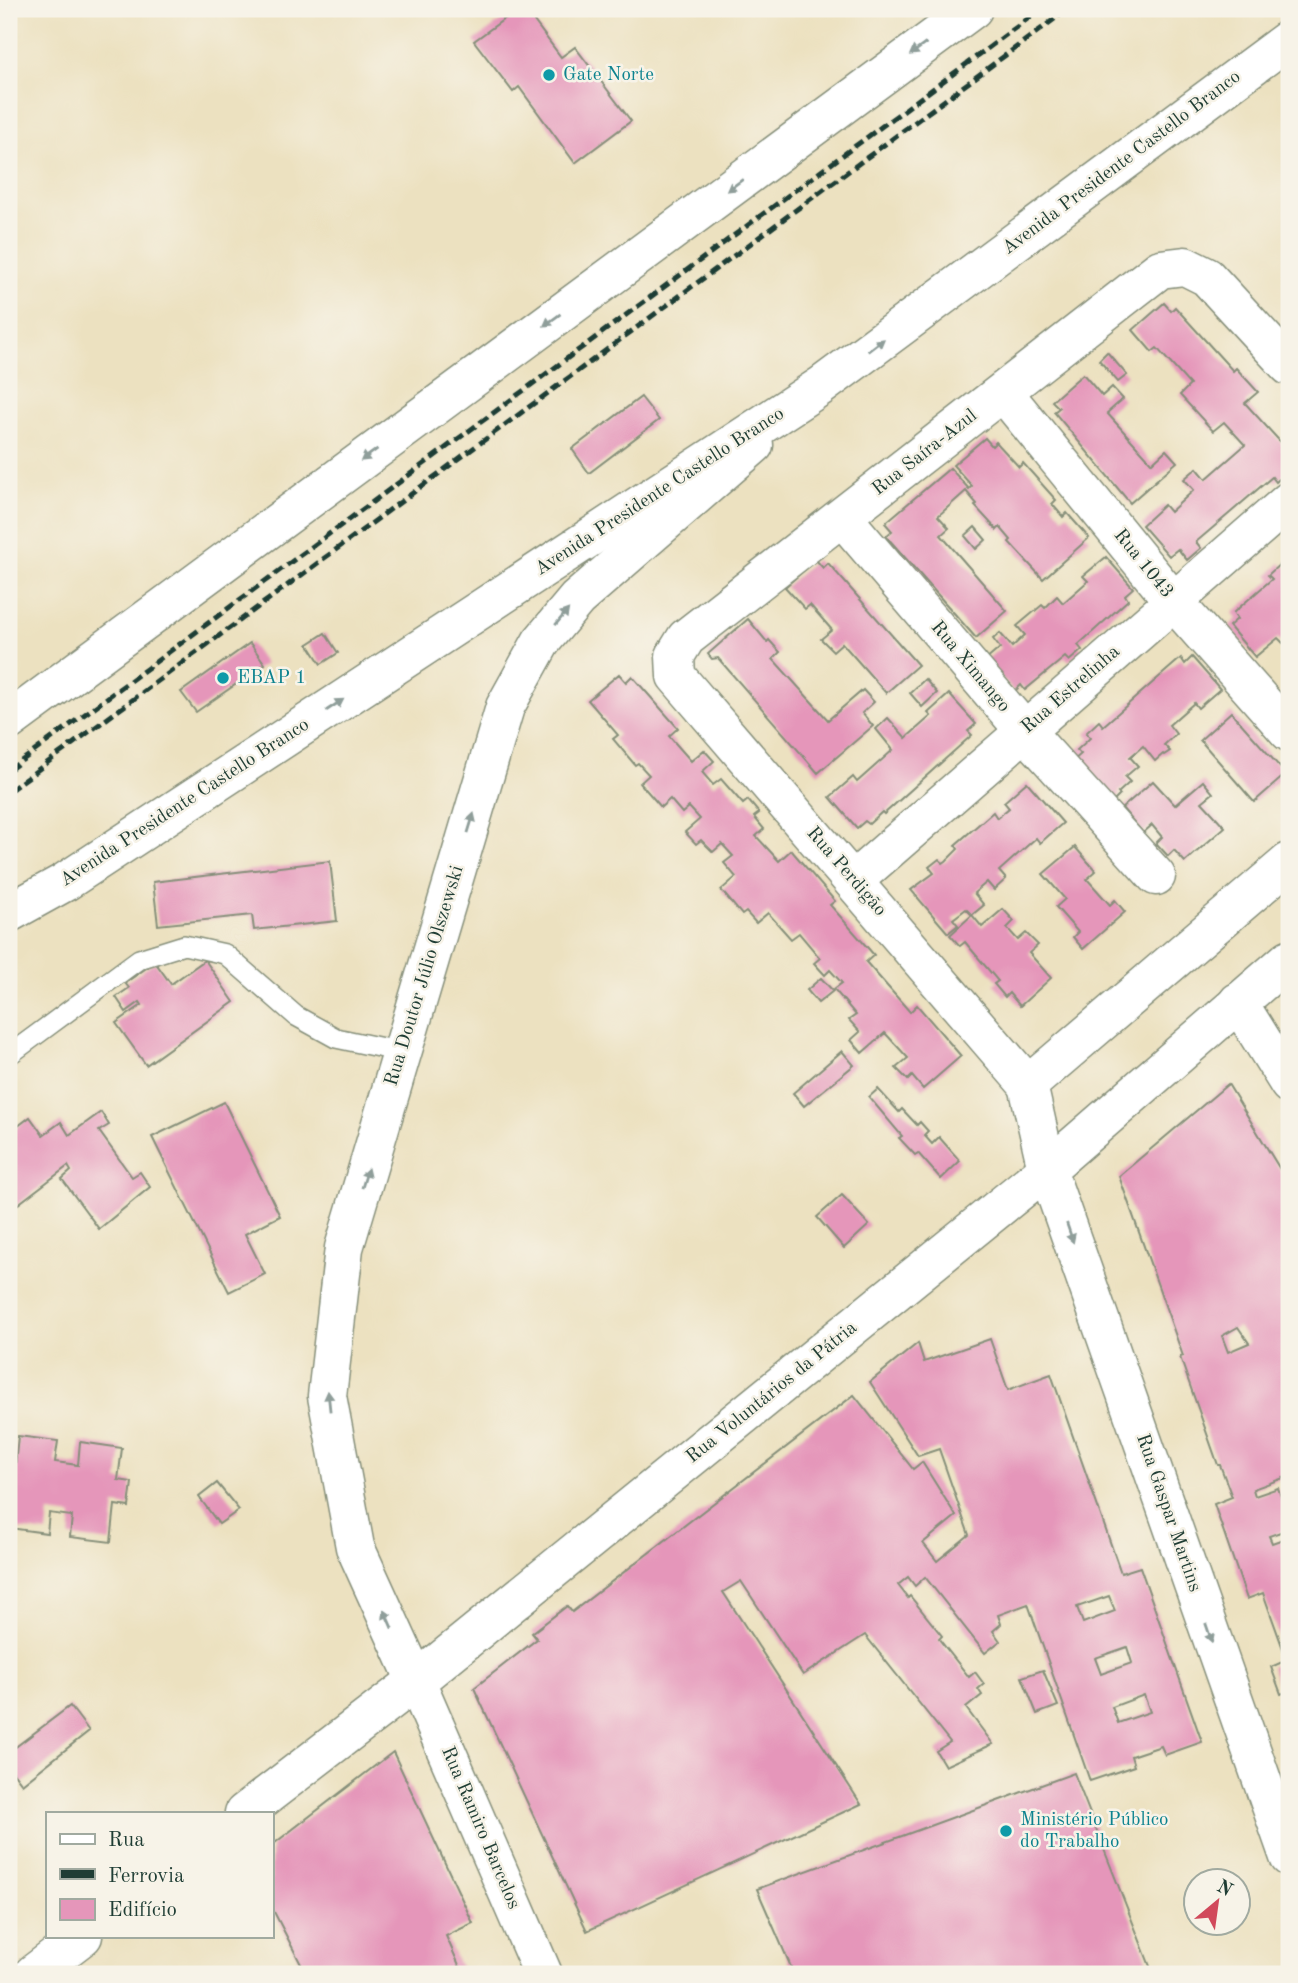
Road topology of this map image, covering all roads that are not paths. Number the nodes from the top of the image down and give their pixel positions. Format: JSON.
{"nodes":[{"id":1,"x":973,"y":9,"type":"edge"},
{"id":2,"x":1289,"y":39,"type":"edge"},
{"id":3,"x":1289,"y":366,"type":"edge"},
{"id":4,"x":821,"y":386,"type":"junction"},
{"id":5,"x":1003,"y":392,"type":"junction"},
{"id":6,"x":1289,"y":501,"type":"edge"},
{"id":7,"x":843,"y":518,"type":"junction"},
{"id":8,"x":1174,"y":602,"type":"junction"},
{"id":9,"x":675,"y":656,"type":"joint"},
{"id":10,"x":9,"y":721,"type":"edge"},
{"id":11,"x":1024,"y":730,"type":"junction"},
{"id":12,"x":1289,"y":732,"type":"edge"},
{"id":13,"x":1289,"y":862,"type":"edge"},
{"id":14,"x":1156,"y":876,"type":"dead end"},
{"id":15,"x":853,"y":881,"type":"junction"},
{"id":16,"x":9,"y":913,"type":"edge"},
{"id":17,"x":1289,"y":959,"type":"edge"},
{"id":18,"x":1238,"y":1002,"type":"junction"},
{"id":19,"x":402,"y":1052,"type":"junction"},
{"id":20,"x":9,"y":1055,"type":"edge"},
{"id":21,"x":1289,"y":1084,"type":"edge"},
{"id":22,"x":1028,"y":1085,"type":"junction"},
{"id":23,"x":1047,"y":1169,"type":"junction"},
{"id":24,"x":416,"y":1681,"type":"junction"},
{"id":25,"x":245,"y":1812,"type":"edge"},
{"id":26,"x":1289,"y":1857,"type":"edge"},
{"id":27,"x":80,"y":1938,"type":"edge"},
{"id":28,"x":33,"y":1974,"type":"edge"},
{"id":29,"x":543,"y":1974,"type":"edge"}],
"edges":[{"from":1,"to":10,"type":"street","one_way":true},
{"from":4,"to":2,"type":"street","name":"Avenida Presidente Castello Branco","one_way":true},
{"from":3,"to":5,"type":"street","name":"Rua Saíra-Azul"},
{"from":16,"to":4,"type":"street","name":"Avenida Presidente Castello Branco","one_way":true},
{"from":19,"to":4,"type":"street","name":"Rua Doutor Júlio Olszewski","one_way":true},
{"from":5,"to":7,"type":"street","name":"Rua Saíra-Azul"},
{"from":5,"to":8,"type":"street","name":"Rua 1043"},
{"from":6,"to":8,"type":"street","name":"Rua Estrelinha"},
{"from":7,"to":9,"type":"street","name":"Rua Saíra-Azul"},
{"from":7,"to":11,"type":"street","name":"Rua Ximango"},
{"from":8,"to":11,"type":"street","name":"Rua Estrelinha"},
{"from":8,"to":12,"type":"street","name":"Rua 1043"},
{"from":9,"to":15,"type":"street","name":"Rua Perdigão"},
{"from":11,"to":14,"type":"street","name":"Rua Ximango"},
{"from":11,"to":15,"type":"street","name":"Rua Estrelinha"},
{"from":13,"to":22,"type":"street"},
{"from":15,"to":22,"type":"street","name":"Rua Perdigão"},
{"from":17,"to":18,"type":"street","name":"Rua Voluntários da Pátria"},
{"from":18,"to":21,"type":"street"},
{"from":18,"to":23,"type":"street","name":"Rua Voluntários da Pátria"},
{"from":19,"to":20,"type":"lane"},
{"from":24,"to":19,"type":"street","name":"Rua Doutor Júlio Olszewski","one_way":true},
{"from":22,"to":23,"type":"street","name":"Rua Gaspar Martins"},
{"from":23,"to":24,"type":"street","name":"Rua Voluntários da Pátria"},
{"from":23,"to":26,"type":"street","name":"Rua Gaspar Martins","one_way":true},
{"from":24,"to":25,"type":"street","name":"Rua Voluntários da Pátria"},
{"from":24,"to":29,"type":"street","name":"Rua Ramiro Barcelos"},
{"from":27,"to":28,"type":"street"}]}
